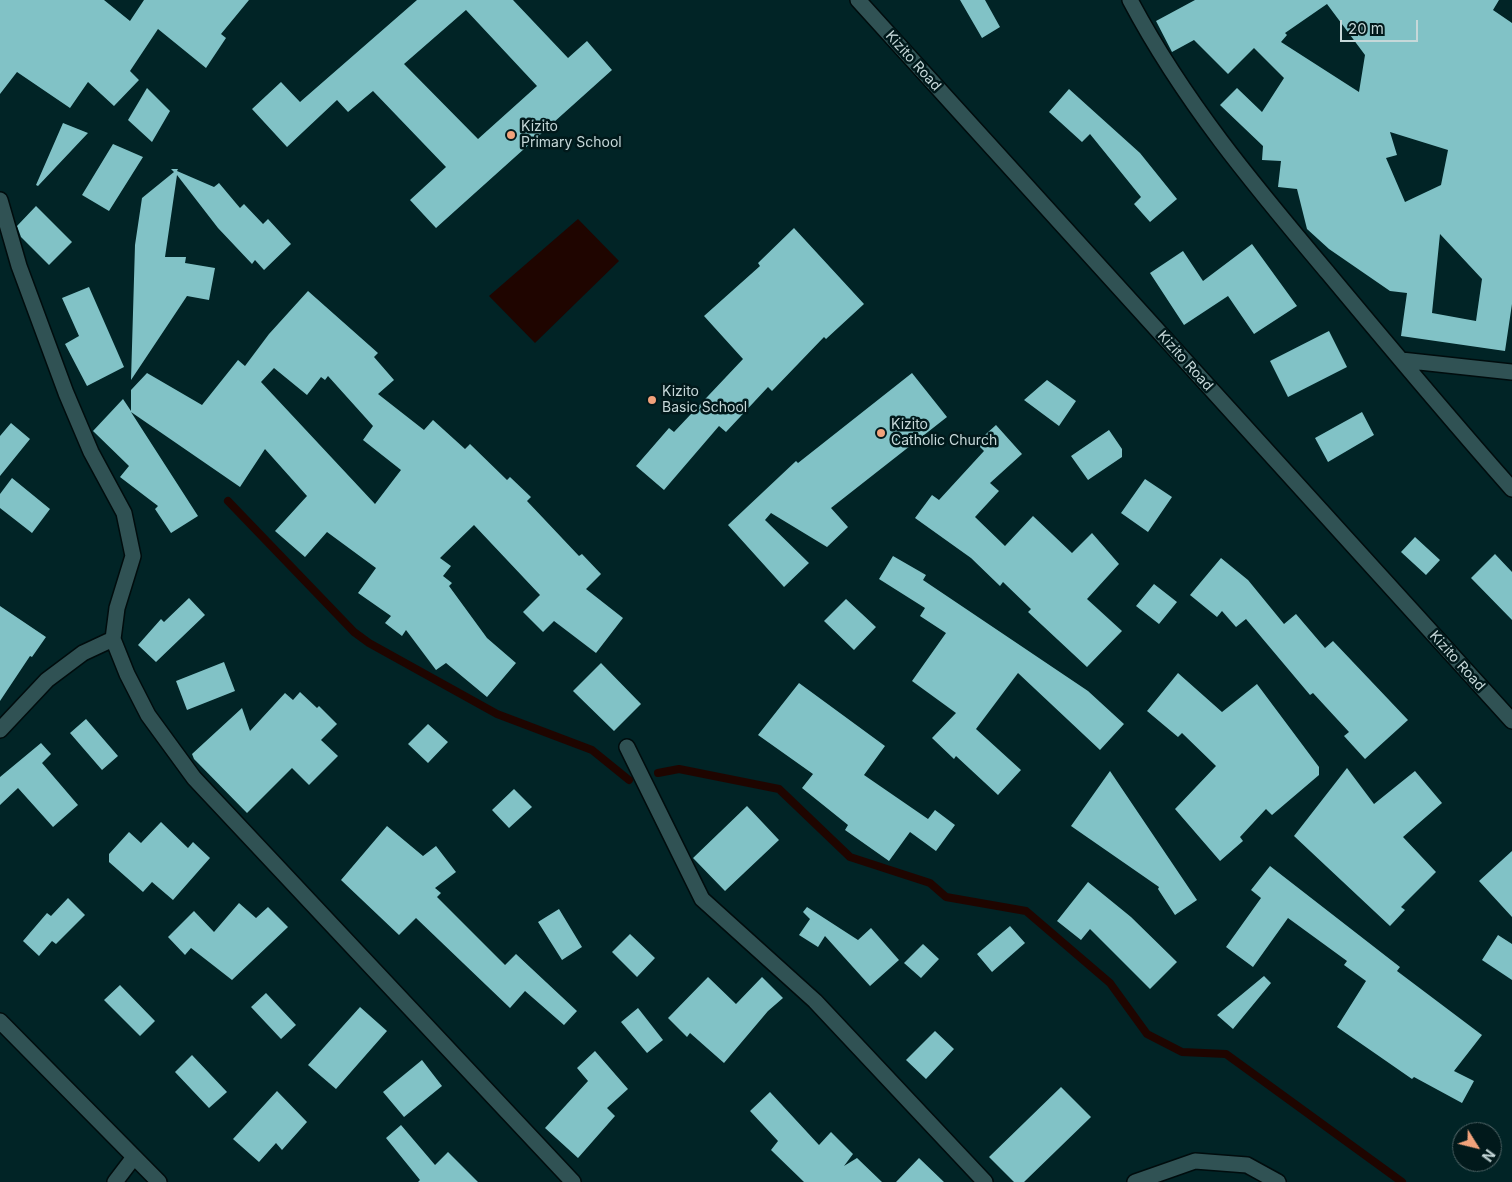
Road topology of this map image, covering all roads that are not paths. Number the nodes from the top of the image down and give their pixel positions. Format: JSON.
{"nodes":[{"id":1,"x":858,"y":0,"type":"edge"},
{"id":2,"x":1130,"y":0,"type":"edge"},
{"id":3,"x":0,"y":200,"type":"edge"},
{"id":4,"x":1401,"y":360,"type":"junction"},
{"id":5,"x":1512,"y":372,"type":"edge"},
{"id":6,"x":1512,"y":489,"type":"edge"},
{"id":7,"x":113,"y":639,"type":"junction"},
{"id":8,"x":1512,"y":721,"type":"edge"},
{"id":9,"x":0,"y":730,"type":"edge"},
{"id":10,"x":627,"y":747,"type":"dead end"},
{"id":11,"x":0,"y":1021,"type":"edge"},
{"id":12,"x":134,"y":1157,"type":"junction"},
{"id":13,"x":115,"y":1182,"type":"edge"},
{"id":14,"x":159,"y":1182,"type":"edge"},
{"id":15,"x":573,"y":1182,"type":"edge"},
{"id":16,"x":985,"y":1182,"type":"edge"},
{"id":17,"x":1135,"y":1182,"type":"edge"},
{"id":18,"x":1278,"y":1182,"type":"edge"}],
"edges":[{"from":1,"to":8,"type":"street","name":"Kizito Road"},
{"from":2,"to":4,"type":"street"},
{"from":3,"to":7,"type":"street"},
{"from":4,"to":5,"type":"street"},
{"from":4,"to":6,"type":"street"},
{"from":7,"to":9,"type":"street"},
{"from":7,"to":15,"type":"street"},
{"from":10,"to":16,"type":"street"},
{"from":11,"to":12,"type":"street"},
{"from":12,"to":13,"type":"street"},
{"from":12,"to":14,"type":"street"},
{"from":17,"to":18,"type":"street"}]}
